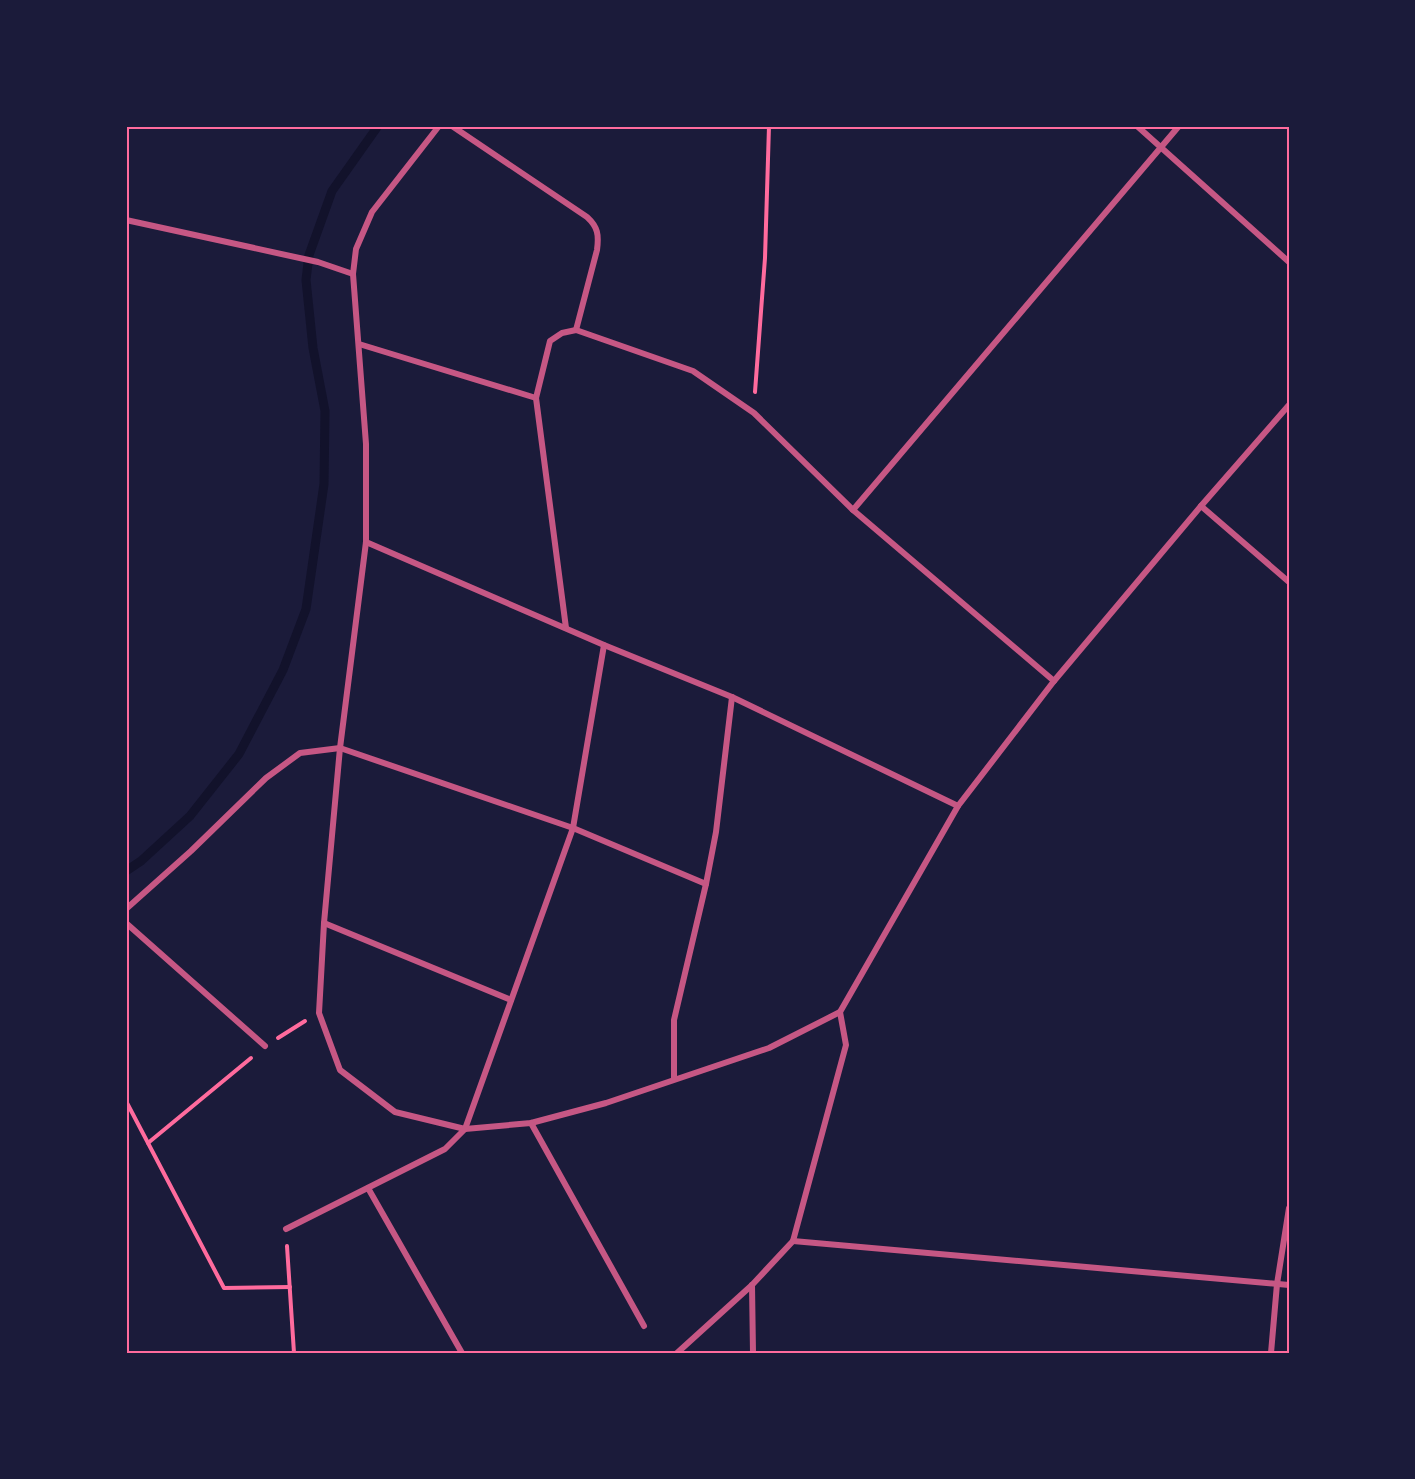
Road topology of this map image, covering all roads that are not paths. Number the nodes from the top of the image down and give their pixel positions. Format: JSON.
{"nodes":[{"id":1,"x":439,"y":126,"type":"edge"},
{"id":2,"x":452,"y":126,"type":"edge"},
{"id":3,"x":1137,"y":126,"type":"edge"},
{"id":4,"x":1179,"y":126,"type":"edge"},
{"id":5,"x":1161,"y":148,"type":"junction"},
{"id":6,"x":126,"y":220,"type":"edge"},
{"id":7,"x":1289,"y":262,"type":"edge"},
{"id":8,"x":353,"y":274,"type":"junction"},
{"id":9,"x":576,"y":330,"type":"junction"},
{"id":10,"x":359,"y":344,"type":"junction"},
{"id":11,"x":536,"y":398,"type":"junction"},
{"id":12,"x":1289,"y":405,"type":"edge"},
{"id":13,"x":1200,"y":506,"type":"junction"},
{"id":14,"x":853,"y":510,"type":"junction"},
{"id":15,"x":366,"y":542,"type":"junction"},
{"id":16,"x":1289,"y":582,"type":"edge"},
{"id":17,"x":566,"y":628,"type":"junction"},
{"id":18,"x":604,"y":645,"type":"junction"},
{"id":19,"x":1054,"y":681,"type":"junction"},
{"id":20,"x":732,"y":697,"type":"junction"},
{"id":21,"x":340,"y":748,"type":"junction"},
{"id":22,"x":958,"y":806,"type":"junction"},
{"id":23,"x":573,"y":828,"type":"junction"},
{"id":24,"x":706,"y":884,"type":"junction"},
{"id":25,"x":126,"y":909,"type":"edge"},
{"id":26,"x":126,"y":922,"type":"edge"},
{"id":27,"x":324,"y":923,"type":"junction"},
{"id":28,"x":511,"y":1000,"type":"junction"},
{"id":29,"x":840,"y":1012,"type":"junction"},
{"id":30,"x":265,"y":1046,"type":"road end"},
{"id":31,"x":674,"y":1079,"type":"junction"},
{"id":32,"x":531,"y":1123,"type":"junction"},
{"id":33,"x":465,"y":1129,"type":"junction"},
{"id":34,"x":368,"y":1188,"type":"junction"},
{"id":35,"x":1289,"y":1208,"type":"edge"},
{"id":36,"x":286,"y":1229,"type":"road end"},
{"id":37,"x":793,"y":1241,"type":"junction"},
{"id":38,"x":1277,"y":1284,"type":"junction"},
{"id":39,"x":752,"y":1285,"type":"junction"},
{"id":40,"x":1289,"y":1286,"type":"edge"},
{"id":41,"x":644,"y":1326,"type":"dead end"},
{"id":42,"x":462,"y":1353,"type":"edge"},
{"id":43,"x":677,"y":1353,"type":"edge"},
{"id":44,"x":753,"y":1353,"type":"edge"},
{"id":45,"x":1271,"y":1353,"type":"edge"}],
"edges":[{"from":1,"to":8,"type":"street"},
{"from":2,"to":9,"type":"street"},
{"from":3,"to":5,"type":"street"},
{"from":4,"to":5,"type":"street"},
{"from":5,"to":7,"type":"street"},
{"from":5,"to":14,"type":"street"},
{"from":6,"to":8,"type":"street"},
{"from":8,"to":10,"type":"street"},
{"from":9,"to":11,"type":"street"},
{"from":9,"to":14,"type":"street"},
{"from":10,"to":11,"type":"street"},
{"from":10,"to":15,"type":"street"},
{"from":11,"to":17,"type":"street"},
{"from":12,"to":13,"type":"street"},
{"from":13,"to":16,"type":"street"},
{"from":13,"to":19,"type":"street"},
{"from":14,"to":19,"type":"street"},
{"from":15,"to":17,"type":"street"},
{"from":15,"to":21,"type":"street"},
{"from":17,"to":18,"type":"street"},
{"from":18,"to":20,"type":"street"},
{"from":18,"to":23,"type":"street"},
{"from":19,"to":22,"type":"street"},
{"from":20,"to":22,"type":"street"},
{"from":20,"to":24,"type":"street"},
{"from":21,"to":23,"type":"street"},
{"from":21,"to":25,"type":"street"},
{"from":21,"to":27,"type":"street"},
{"from":22,"to":29,"type":"street"},
{"from":23,"to":24,"type":"street"},
{"from":23,"to":28,"type":"street"},
{"from":24,"to":31,"type":"street"},
{"from":26,"to":30,"type":"street"},
{"from":27,"to":28,"type":"street"},
{"from":27,"to":33,"type":"street"},
{"from":28,"to":33,"type":"street"},
{"from":29,"to":31,"type":"street"},
{"from":29,"to":37,"type":"street"},
{"from":31,"to":32,"type":"street"},
{"from":32,"to":33,"type":"street"},
{"from":32,"to":41,"type":"street"},
{"from":33,"to":34,"type":"street"},
{"from":34,"to":36,"type":"street"},
{"from":34,"to":42,"type":"street"},
{"from":35,"to":38,"type":"street"},
{"from":37,"to":38,"type":"street"},
{"from":37,"to":39,"type":"street"},
{"from":38,"to":40,"type":"street"},
{"from":38,"to":45,"type":"street"},
{"from":39,"to":43,"type":"street"},
{"from":39,"to":44,"type":"street"}]}
